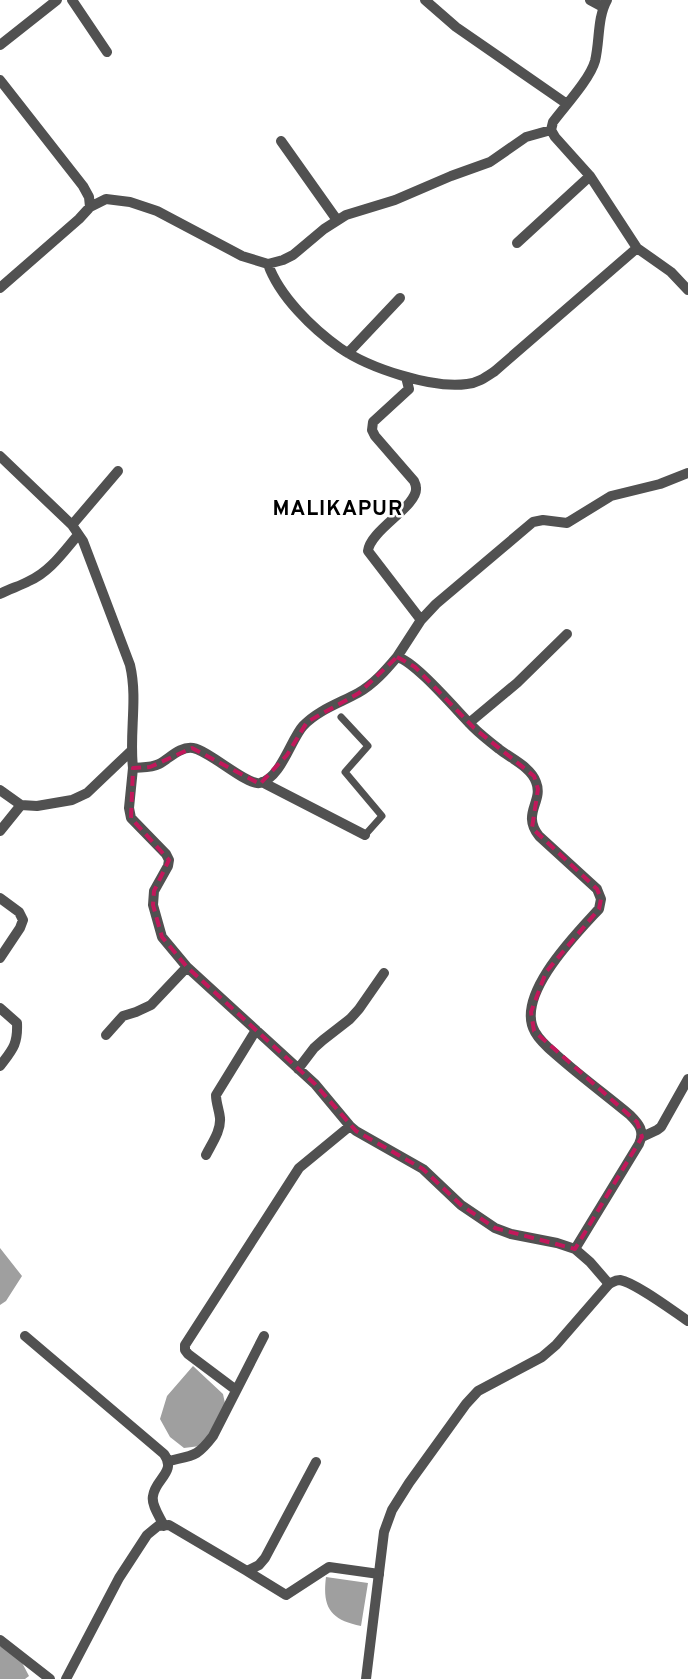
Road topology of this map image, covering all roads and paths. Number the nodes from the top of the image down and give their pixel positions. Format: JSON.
{"nodes":[{"id":1,"x":57,"y":0,"type":"edge"},
{"id":2,"x":72,"y":0,"type":"edge"},
{"id":3,"x":426,"y":0,"type":"edge"},
{"id":4,"x":590,"y":0,"type":"edge"},
{"id":5,"x":605,"y":4,"type":"edge"},
{"id":6,"x":0,"y":45,"type":"edge"},
{"id":7,"x":107,"y":52,"type":"dead end"},
{"id":8,"x":0,"y":80,"type":"edge"},
{"id":9,"x":567,"y":104,"type":"junction"},
{"id":10,"x":551,"y":130,"type":"junction"},
{"id":11,"x":280,"y":141,"type":"dead end"},
{"id":12,"x":590,"y":176,"type":"junction"},
{"id":13,"x":90,"y":207,"type":"junction"},
{"id":14,"x":337,"y":220,"type":"junction"},
{"id":15,"x":517,"y":243,"type":"dead end"},
{"id":16,"x":637,"y":248,"type":"junction"},
{"id":17,"x":268,"y":264,"type":"junction"},
{"id":18,"x":0,"y":288,"type":"edge"},
{"id":19,"x":688,"y":290,"type":"edge"},
{"id":20,"x":400,"y":298,"type":"dead end"},
{"id":21,"x":348,"y":353,"type":"junction"},
{"id":22,"x":406,"y":377,"type":"junction"},
{"id":23,"x":0,"y":456,"type":"edge"},
{"id":24,"x":118,"y":471,"type":"dead end"},
{"id":25,"x":688,"y":473,"type":"edge"},
{"id":26,"x":72,"y":525,"type":"junction"},
{"id":27,"x":78,"y":535,"type":"junction"},
{"id":28,"x":0,"y":594,"type":"edge"},
{"id":29,"x":421,"y":620,"type":"junction"},
{"id":30,"x":567,"y":634,"type":"dead end"},
{"id":31,"x":397,"y":657,"type":"junction"},
{"id":32,"x":341,"y":717,"type":"dead end"},
{"id":33,"x":469,"y":722,"type":"junction"},
{"id":34,"x":131,"y":751,"type":"junction"},
{"id":35,"x":133,"y":768,"type":"junction"},
{"id":36,"x":262,"y":782,"type":"junction"},
{"id":37,"x":0,"y":790,"type":"edge"},
{"id":38,"x":21,"y":805,"type":"junction"},
{"id":39,"x":0,"y":831,"type":"edge"},
{"id":40,"x":364,"y":835,"type":"joint"},
{"id":41,"x":0,"y":898,"type":"edge"},
{"id":42,"x":0,"y":958,"type":"edge"},
{"id":43,"x":187,"y":967,"type":"junction"},
{"id":44,"x":384,"y":974,"type":"dead end"},
{"id":45,"x":0,"y":1008,"type":"edge"},
{"id":46,"x":256,"y":1030,"type":"junction"},
{"id":47,"x":106,"y":1035,"type":"dead end"},
{"id":48,"x":0,"y":1066,"type":"edge"},
{"id":49,"x":298,"y":1069,"type":"junction"},
{"id":50,"x":688,"y":1079,"type":"edge"},
{"id":51,"x":350,"y":1126,"type":"junction"},
{"id":52,"x":642,"y":1136,"type":"junction"},
{"id":53,"x":206,"y":1155,"type":"dead end"},
{"id":54,"x":575,"y":1249,"type":"junction"},
{"id":55,"x":609,"y":1284,"type":"junction"},
{"id":56,"x":688,"y":1321,"type":"edge"},
{"id":57,"x":25,"y":1336,"type":"dead end"},
{"id":58,"x":264,"y":1336,"type":"dead end"},
{"id":59,"x":236,"y":1390,"type":"junction"},
{"id":60,"x":169,"y":1461,"type":"junction"},
{"id":61,"x":316,"y":1462,"type":"dead end"},
{"id":62,"x":164,"y":1526,"type":"junction"},
{"id":63,"x":247,"y":1571,"type":"junction"},
{"id":64,"x":379,"y":1574,"type":"junction"},
{"id":65,"x":0,"y":1640,"type":"edge"},
{"id":66,"x":50,"y":1679,"type":"edge"},
{"id":67,"x":66,"y":1679,"type":"edge"},
{"id":68,"x":366,"y":1679,"type":"edge"}],
"edges":[{"from":1,"to":6,"type":"street"},
{"from":2,"to":7,"type":"street"},
{"from":3,"to":9,"type":"street"},
{"from":4,"to":5,"type":"street"},
{"from":5,"to":9,"type":"street"},
{"from":8,"to":13,"type":"street"},
{"from":9,"to":10,"type":"street"},
{"from":10,"to":12,"type":"street"},
{"from":10,"to":14,"type":"street"},
{"from":11,"to":14,"type":"street"},
{"from":12,"to":15,"type":"street"},
{"from":12,"to":16,"type":"street"},
{"from":13,"to":17,"type":"street"},
{"from":13,"to":18,"type":"street"},
{"from":14,"to":17,"type":"street"},
{"from":16,"to":19,"type":"street"},
{"from":16,"to":22,"type":"street"},
{"from":17,"to":21,"type":"street"},
{"from":20,"to":21,"type":"street"},
{"from":21,"to":22,"type":"street"},
{"from":22,"to":29,"type":"street"},
{"from":23,"to":26,"type":"street"},
{"from":24,"to":26,"type":"street"},
{"from":25,"to":29,"type":"street"},
{"from":26,"to":27,"type":"street"},
{"from":27,"to":28,"type":"street"},
{"from":27,"to":34,"type":"street"},
{"from":29,"to":31,"type":"street"},
{"from":30,"to":33,"type":"street"},
{"from":31,"to":33,"type":"street"},
{"from":31,"to":36,"type":"street"},
{"from":32,"to":40,"type":"lane"},
{"from":33,"to":52,"type":"street"},
{"from":34,"to":35,"type":"street"},
{"from":34,"to":38,"type":"street"},
{"from":35,"to":36,"type":"street"},
{"from":35,"to":43,"type":"street"},
{"from":36,"to":40,"type":"street"},
{"from":37,"to":38,"type":"street"},
{"from":38,"to":39,"type":"street"},
{"from":41,"to":42,"type":"street"},
{"from":43,"to":46,"type":"street"},
{"from":43,"to":47,"type":"street"},
{"from":44,"to":49,"type":"street"},
{"from":45,"to":48,"type":"street"},
{"from":46,"to":49,"type":"street"},
{"from":46,"to":53,"type":"street"},
{"from":49,"to":51,"type":"street"},
{"from":50,"to":52,"type":"street"},
{"from":51,"to":54,"type":"street"},
{"from":51,"to":59,"type":"street"},
{"from":52,"to":54,"type":"street"},
{"from":54,"to":55,"type":"street"},
{"from":55,"to":56,"type":"street"},
{"from":55,"to":64,"type":"street"},
{"from":57,"to":60,"type":"street"},
{"from":58,"to":59,"type":"street"},
{"from":59,"to":60,"type":"street"},
{"from":60,"to":62,"type":"street"},
{"from":61,"to":63,"type":"street"},
{"from":62,"to":63,"type":"street"},
{"from":62,"to":67,"type":"street"},
{"from":63,"to":64,"type":"street"},
{"from":64,"to":68,"type":"street"},
{"from":65,"to":66,"type":"street"}]}
